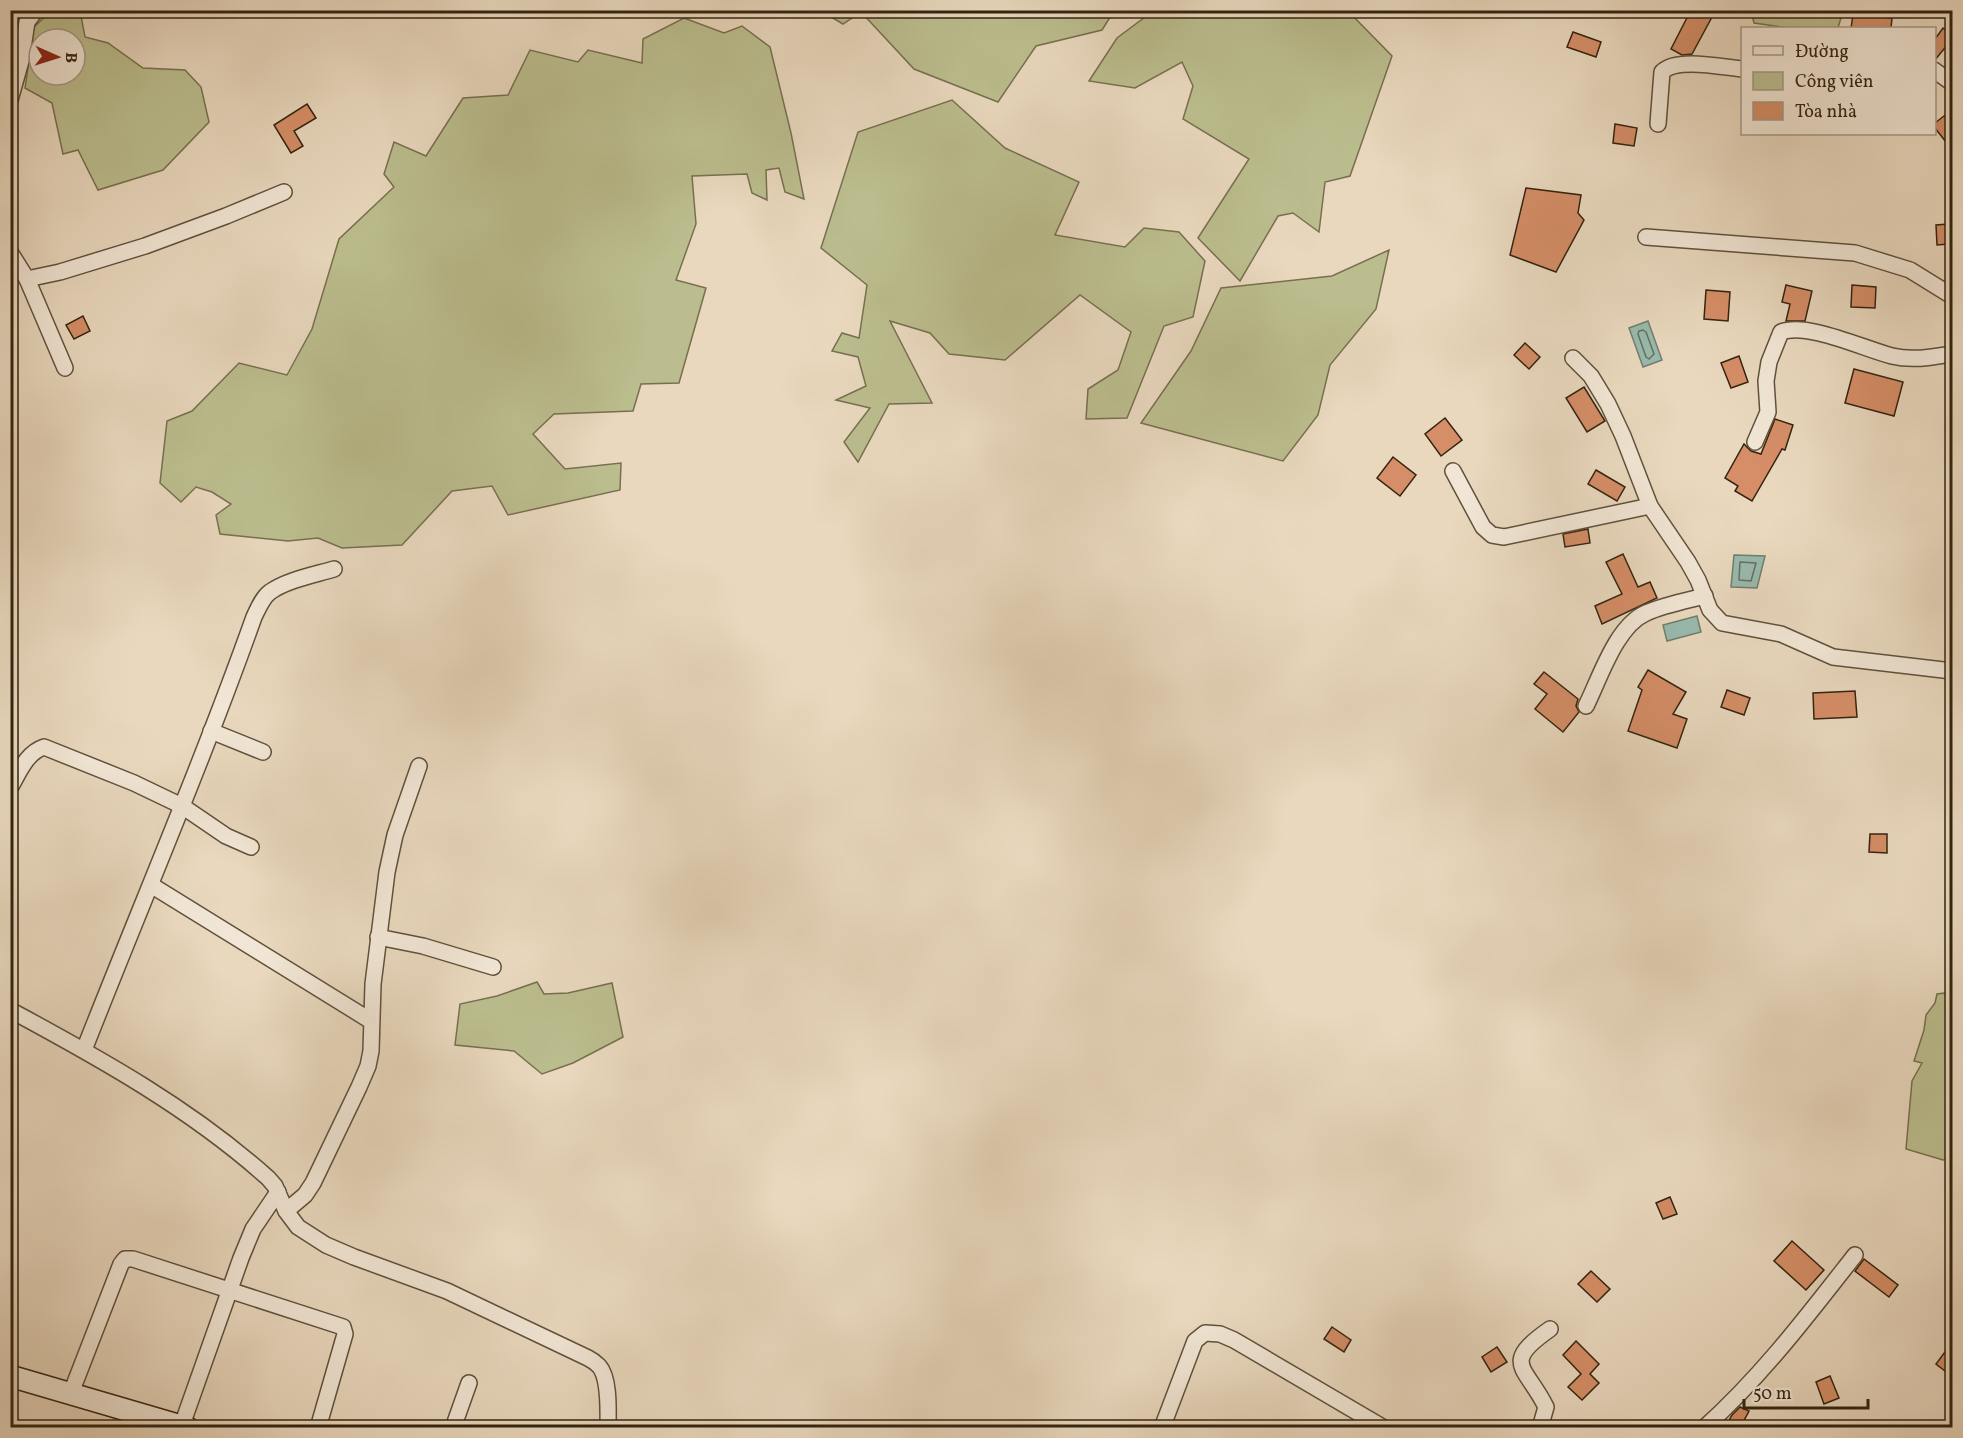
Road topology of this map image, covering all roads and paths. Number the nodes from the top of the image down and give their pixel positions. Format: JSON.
{"nodes":[{"id":1,"x":27,"y":14,"type":"edge"},
{"id":2,"x":1741,"y":69,"type":"edge"},
{"id":3,"x":1936,"y":71,"type":"edge"},
{"id":4,"x":1953,"y":83,"type":"edge"},
{"id":5,"x":10,"y":100,"type":"edge"},
{"id":6,"x":1658,"y":124,"type":"dead end"},
{"id":7,"x":284,"y":192,"type":"dead end"},
{"id":8,"x":1646,"y":237,"type":"dead end"},
{"id":9,"x":10,"y":252,"type":"edge"},
{"id":10,"x":27,"y":279,"type":"junction"},
{"id":11,"x":1953,"y":296,"type":"edge"},
{"id":12,"x":1953,"y":354,"type":"edge"},
{"id":13,"x":1573,"y":358,"type":"dead end"},
{"id":14,"x":65,"y":368,"type":"dead end"},
{"id":15,"x":1755,"y":442,"type":"dead end"},
{"id":16,"x":1453,"y":471,"type":"dead end"},
{"id":17,"x":1650,"y":506,"type":"junction"},
{"id":18,"x":334,"y":569,"type":"dead end"},
{"id":19,"x":1705,"y":596,"type":"junction"},
{"id":20,"x":1953,"y":671,"type":"edge"},
{"id":21,"x":1587,"y":706,"type":"dead end"},
{"id":22,"x":211,"y":731,"type":"junction"},
{"id":23,"x":263,"y":752,"type":"dead end"},
{"id":24,"x":419,"y":766,"type":"dead end"},
{"id":25,"x":10,"y":788,"type":"edge"},
{"id":26,"x":182,"y":806,"type":"junction"},
{"id":27,"x":251,"y":847,"type":"dead end"},
{"id":28,"x":151,"y":885,"type":"junction"},
{"id":29,"x":378,"y":937,"type":"junction"},
{"id":30,"x":493,"y":968,"type":"dead end"},
{"id":31,"x":10,"y":1010,"type":"edge"},
{"id":32,"x":371,"y":1021,"type":"junction"},
{"id":33,"x":84,"y":1050,"type":"junction"},
{"id":34,"x":278,"y":1192,"type":"junction"},
{"id":35,"x":286,"y":1210,"type":"junction"},
{"id":36,"x":1855,"y":1255,"type":"dead end"},
{"id":37,"x":229,"y":1291,"type":"junction"},
{"id":38,"x":1550,"y":1329,"type":"dead end"},
{"id":39,"x":10,"y":1376,"type":"edge"},
{"id":40,"x":469,"y":1383,"type":"dead end"},
{"id":41,"x":71,"y":1393,"type":"junction"},
{"id":42,"x":185,"y":1426,"type":"edge"},
{"id":43,"x":318,"y":1428,"type":"edge"},
{"id":44,"x":453,"y":1428,"type":"edge"},
{"id":45,"x":608,"y":1428,"type":"edge"},
{"id":46,"x":1162,"y":1428,"type":"edge"},
{"id":47,"x":1384,"y":1428,"type":"edge"},
{"id":48,"x":1540,"y":1428,"type":"edge"},
{"id":49,"x":1704,"y":1428,"type":"edge"}],
"edges":[{"from":1,"to":5,"type":"street"},
{"from":2,"to":6,"type":"street"},
{"from":3,"to":4,"type":"street"},
{"from":7,"to":10,"type":"street"},
{"from":8,"to":11,"type":"street"},
{"from":9,"to":10,"type":"street"},
{"from":10,"to":14,"type":"street"},
{"from":12,"to":15,"type":"street"},
{"from":13,"to":17,"type":"street"},
{"from":16,"to":17,"type":"street"},
{"from":17,"to":19,"type":"street"},
{"from":18,"to":22,"type":"street"},
{"from":19,"to":20,"type":"street"},
{"from":19,"to":21,"type":"street"},
{"from":22,"to":23,"type":"street"},
{"from":22,"to":26,"type":"street"},
{"from":24,"to":29,"type":"street"},
{"from":25,"to":26,"type":"street"},
{"from":26,"to":27,"type":"street"},
{"from":26,"to":28,"type":"street"},
{"from":28,"to":32,"type":"street"},
{"from":28,"to":33,"type":"street"},
{"from":29,"to":30,"type":"street"},
{"from":29,"to":32,"type":"street"},
{"from":31,"to":33,"type":"street"},
{"from":32,"to":35,"type":"street"},
{"from":33,"to":34,"type":"street"},
{"from":34,"to":35,"type":"street"},
{"from":34,"to":37,"type":"street"},
{"from":35,"to":45,"type":"street"},
{"from":36,"to":49,"type":"street"},
{"from":37,"to":41,"type":"street"},
{"from":37,"to":42,"type":"street"},
{"from":37,"to":43,"type":"street"},
{"from":38,"to":48,"type":"street"},
{"from":39,"to":41,"type":"street"},
{"from":40,"to":44,"type":"street"},
{"from":41,"to":42,"type":"street"},
{"from":46,"to":47,"type":"street"}]}
